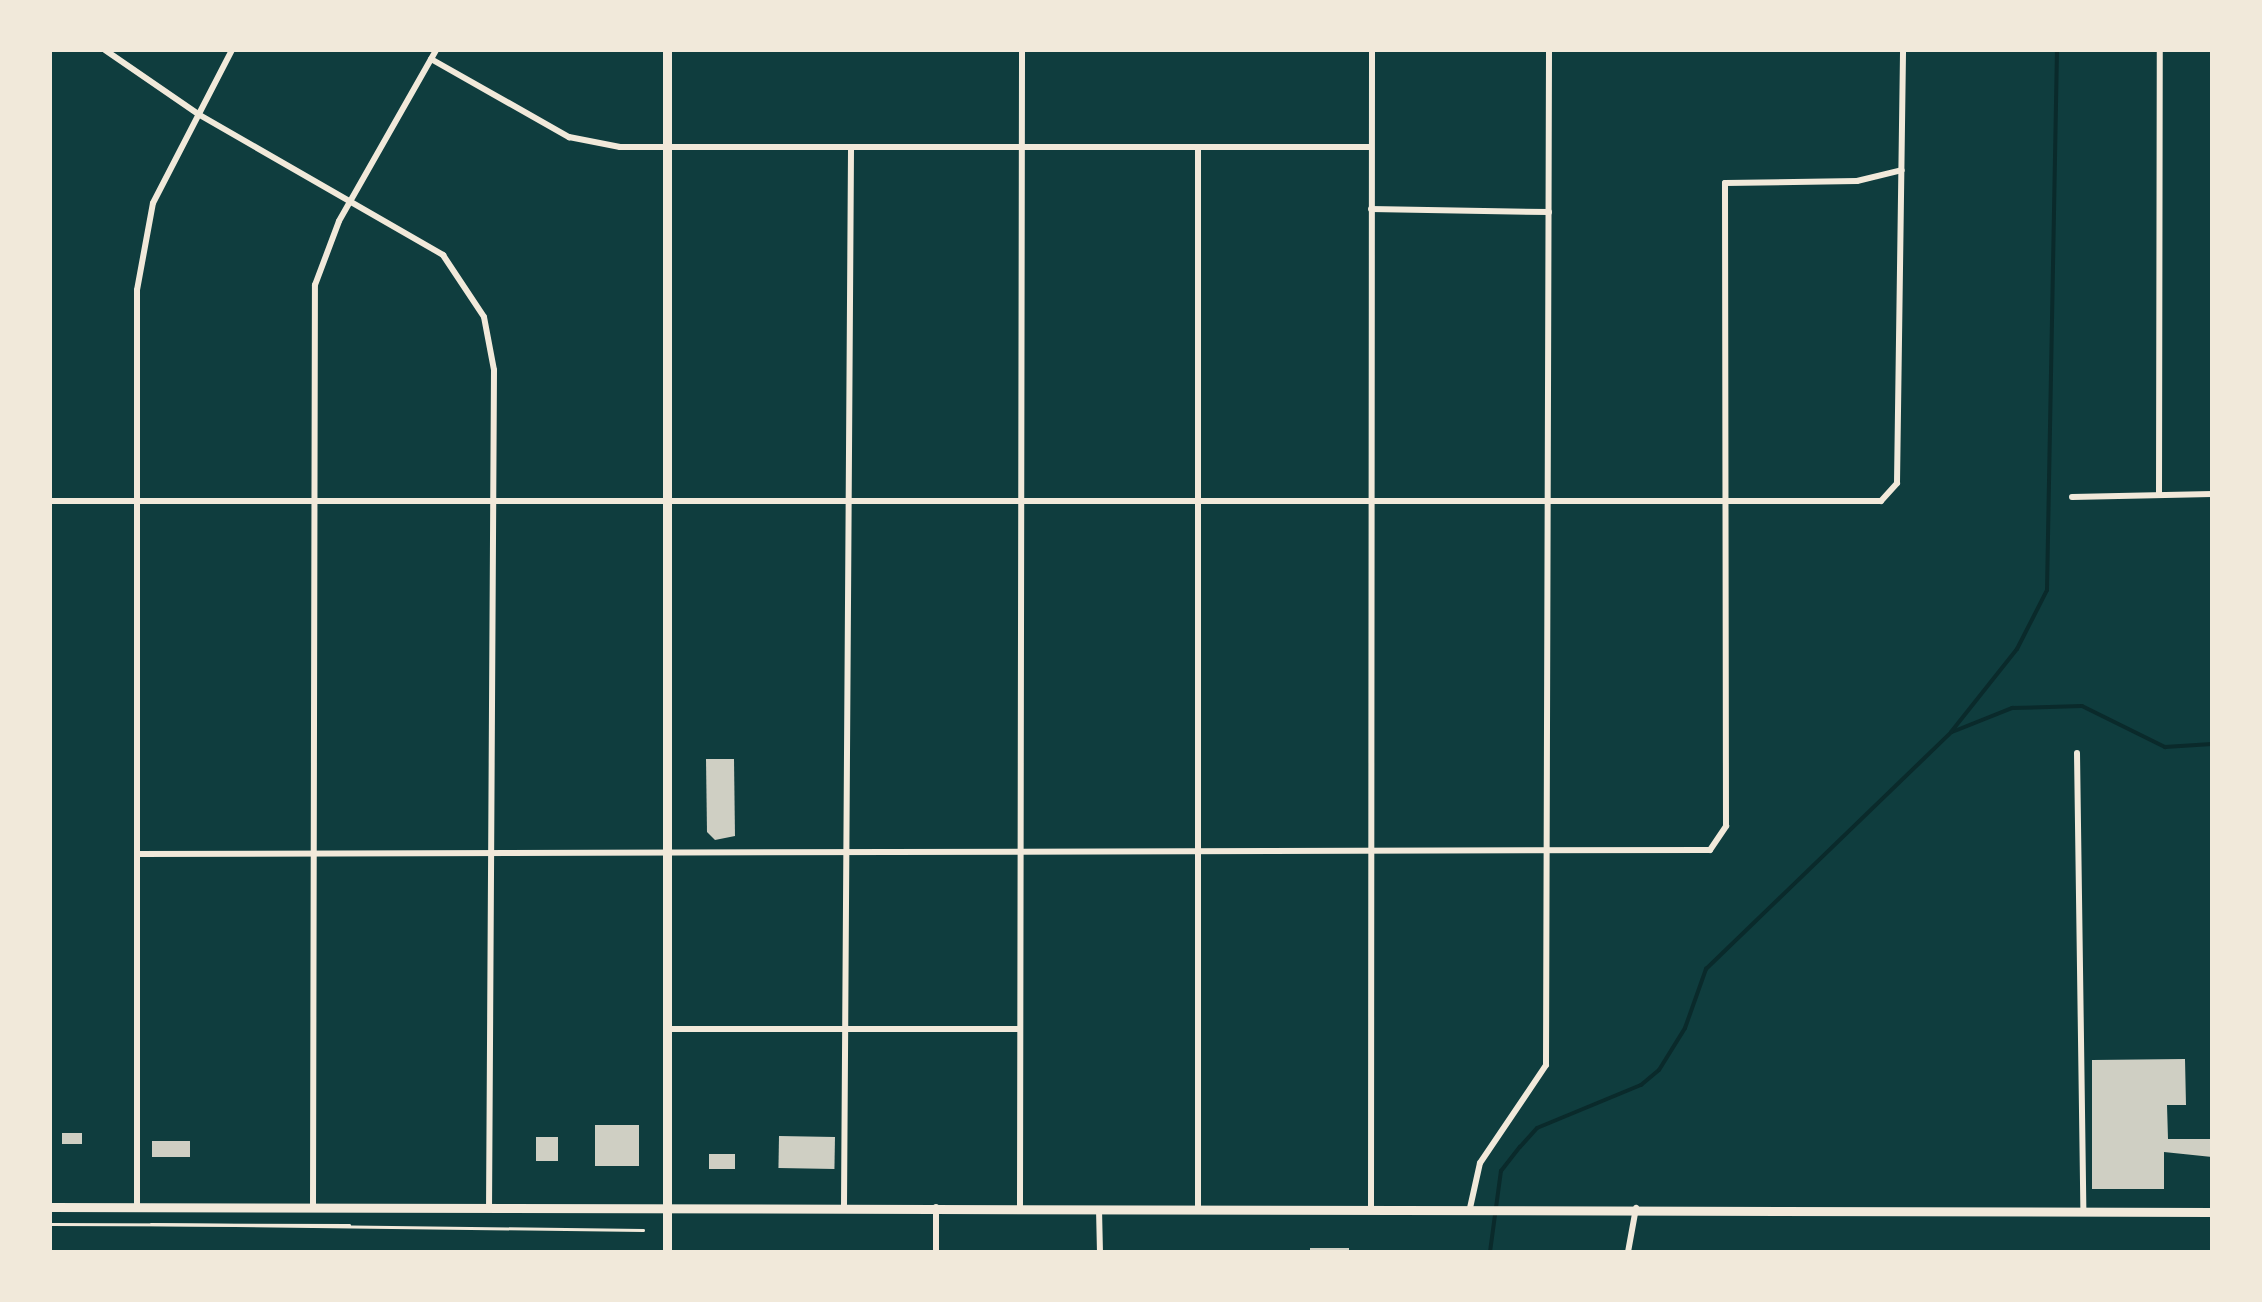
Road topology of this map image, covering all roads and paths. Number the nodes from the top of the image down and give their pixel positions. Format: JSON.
{"nodes":[{"id":1,"x":105,"y":50,"type":"edge"},
{"id":2,"x":232,"y":50,"type":"edge"},
{"id":3,"x":436,"y":50,"type":"edge"},
{"id":4,"x":668,"y":50,"type":"edge"},
{"id":5,"x":1022,"y":50,"type":"edge"},
{"id":6,"x":1372,"y":50,"type":"edge"},
{"id":7,"x":1549,"y":50,"type":"edge"},
{"id":8,"x":1903,"y":50,"type":"edge"},
{"id":9,"x":2160,"y":50,"type":"edge"},
{"id":10,"x":432,"y":60,"type":"junction"},
{"id":11,"x":198,"y":114,"type":"junction"},
{"id":12,"x":851,"y":147,"type":"junction"},
{"id":13,"x":1025,"y":147,"type":"junction"},
{"id":14,"x":667,"y":148,"type":"junction"},
{"id":15,"x":1198,"y":148,"type":"junction"},
{"id":16,"x":1371,"y":148,"type":"junction"},
{"id":17,"x":1902,"y":170,"type":"junction"},
{"id":18,"x":351,"y":199,"type":"junction"},
{"id":19,"x":1371,"y":209,"type":"junction"},
{"id":20,"x":1548,"y":212,"type":"junction"},
{"id":21,"x":2160,"y":494,"type":"junction"},
{"id":22,"x":2212,"y":494,"type":"edge"},
{"id":23,"x":2072,"y":497,"type":"dead end"},
{"id":24,"x":136,"y":500,"type":"junction"},
{"id":25,"x":851,"y":500,"type":"junction"},
{"id":26,"x":1024,"y":500,"type":"junction"},
{"id":27,"x":1198,"y":500,"type":"junction"},
{"id":28,"x":50,"y":501,"type":"edge"},
{"id":29,"x":314,"y":501,"type":"junction"},
{"id":30,"x":492,"y":501,"type":"junction"},
{"id":31,"x":668,"y":501,"type":"junction"},
{"id":32,"x":1371,"y":503,"type":"junction"},
{"id":33,"x":1548,"y":504,"type":"junction"},
{"id":34,"x":1726,"y":504,"type":"junction"},
{"id":35,"x":2076,"y":753,"type":"dead end"},
{"id":36,"x":137,"y":854,"type":"junction"},
{"id":37,"x":314,"y":854,"type":"junction"},
{"id":38,"x":490,"y":854,"type":"junction"},
{"id":39,"x":848,"y":854,"type":"junction"},
{"id":40,"x":1022,"y":854,"type":"junction"},
{"id":41,"x":1198,"y":854,"type":"junction"},
{"id":42,"x":1370,"y":854,"type":"junction"},
{"id":43,"x":1547,"y":854,"type":"junction"},
{"id":44,"x":667,"y":855,"type":"junction"},
{"id":45,"x":666,"y":1029,"type":"junction"},
{"id":46,"x":844,"y":1029,"type":"junction"},
{"id":47,"x":1018,"y":1029,"type":"junction"},
{"id":48,"x":844,"y":1206,"type":"junction"},
{"id":49,"x":936,"y":1206,"type":"junction"},
{"id":50,"x":1020,"y":1206,"type":"junction"},
{"id":51,"x":50,"y":1207,"type":"edge"},
{"id":52,"x":137,"y":1207,"type":"junction"},
{"id":53,"x":313,"y":1207,"type":"junction"},
{"id":54,"x":490,"y":1207,"type":"junction"},
{"id":55,"x":1636,"y":1207,"type":"junction"},
{"id":56,"x":667,"y":1208,"type":"junction"},
{"id":57,"x":1099,"y":1208,"type":"junction"},
{"id":58,"x":1198,"y":1208,"type":"junction"},
{"id":59,"x":1371,"y":1208,"type":"junction"},
{"id":60,"x":1474,"y":1208,"type":"junction"},
{"id":61,"x":2083,"y":1210,"type":"junction"},
{"id":62,"x":2212,"y":1212,"type":"edge"},
{"id":63,"x":50,"y":1224,"type":"edge"},
{"id":64,"x":643,"y":1230,"type":"dead end"},
{"id":65,"x":667,"y":1252,"type":"edge"},
{"id":66,"x":936,"y":1252,"type":"edge"},
{"id":67,"x":1100,"y":1252,"type":"edge"},
{"id":68,"x":1628,"y":1252,"type":"edge"}],
"edges":[{"from":1,"to":11,"type":"street"},
{"from":2,"to":11,"type":"street"},
{"from":3,"to":10,"type":"street"},
{"from":4,"to":14,"type":"main road"},
{"from":5,"to":13,"type":"street"},
{"from":6,"to":16,"type":"street"},
{"from":7,"to":20,"type":"street"},
{"from":8,"to":17,"type":"street"},
{"from":9,"to":21,"type":"street"},
{"from":10,"to":14,"type":"street"},
{"from":10,"to":18,"type":"street"},
{"from":11,"to":18,"type":"street"},
{"from":11,"to":24,"type":"street"},
{"from":12,"to":13,"type":"street"},
{"from":12,"to":14,"type":"street"},
{"from":12,"to":25,"type":"street"},
{"from":13,"to":15,"type":"street"},
{"from":13,"to":26,"type":"street"},
{"from":14,"to":31,"type":"main road"},
{"from":15,"to":16,"type":"street"},
{"from":15,"to":27,"type":"street"},
{"from":16,"to":19,"type":"street"},
{"from":17,"to":34,"type":"street"},
{"from":17,"to":34,"type":"street"},
{"from":18,"to":29,"type":"street"},
{"from":18,"to":30,"type":"street"},
{"from":19,"to":20,"type":"street"},
{"from":19,"to":32,"type":"street"},
{"from":20,"to":33,"type":"street"},
{"from":21,"to":22,"type":"street"},
{"from":21,"to":23,"type":"street"},
{"from":24,"to":28,"type":"street"},
{"from":24,"to":29,"type":"street"},
{"from":24,"to":36,"type":"street"},
{"from":25,"to":26,"type":"street"},
{"from":25,"to":31,"type":"street"},
{"from":25,"to":39,"type":"street"},
{"from":26,"to":27,"type":"street"},
{"from":26,"to":40,"type":"street"},
{"from":27,"to":32,"type":"street"},
{"from":27,"to":41,"type":"street"},
{"from":29,"to":30,"type":"street"},
{"from":29,"to":37,"type":"street"},
{"from":30,"to":31,"type":"street"},
{"from":30,"to":38,"type":"street"},
{"from":31,"to":44,"type":"main road"},
{"from":32,"to":33,"type":"street"},
{"from":32,"to":42,"type":"street"},
{"from":33,"to":34,"type":"street"},
{"from":33,"to":43,"type":"street"},
{"from":34,"to":43,"type":"street"},
{"from":35,"to":61,"type":"street"},
{"from":36,"to":37,"type":"street"},
{"from":36,"to":52,"type":"street"},
{"from":37,"to":38,"type":"street"},
{"from":37,"to":53,"type":"street"},
{"from":38,"to":44,"type":"street"},
{"from":38,"to":54,"type":"street"},
{"from":39,"to":40,"type":"street"},
{"from":39,"to":44,"type":"street"},
{"from":39,"to":46,"type":"street"},
{"from":40,"to":41,"type":"street"},
{"from":40,"to":47,"type":"street"},
{"from":41,"to":42,"type":"street"},
{"from":41,"to":58,"type":"street"},
{"from":42,"to":43,"type":"street"},
{"from":42,"to":59,"type":"street"},
{"from":43,"to":60,"type":"street"},
{"from":44,"to":45,"type":"main road"},
{"from":45,"to":46,"type":"street"},
{"from":45,"to":56,"type":"main road"},
{"from":46,"to":47,"type":"street"},
{"from":46,"to":48,"type":"street"},
{"from":47,"to":50,"type":"street"},
{"from":48,"to":49,"type":"main road"},
{"from":48,"to":56,"type":"main road"},
{"from":49,"to":50,"type":"main road"},
{"from":49,"to":66,"type":"street"},
{"from":50,"to":57,"type":"main road"},
{"from":51,"to":52,"type":"main road"},
{"from":52,"to":53,"type":"main road"},
{"from":53,"to":54,"type":"main road"},
{"from":54,"to":56,"type":"main road"},
{"from":55,"to":60,"type":"main road"},
{"from":55,"to":61,"type":"main road"},
{"from":55,"to":68,"type":"street"},
{"from":56,"to":65,"type":"main road"},
{"from":57,"to":58,"type":"main road"},
{"from":57,"to":67,"type":"street"},
{"from":58,"to":59,"type":"main road"},
{"from":59,"to":60,"type":"main road"},
{"from":61,"to":62,"type":"main road"},
{"from":63,"to":64,"type":"path"}]}
